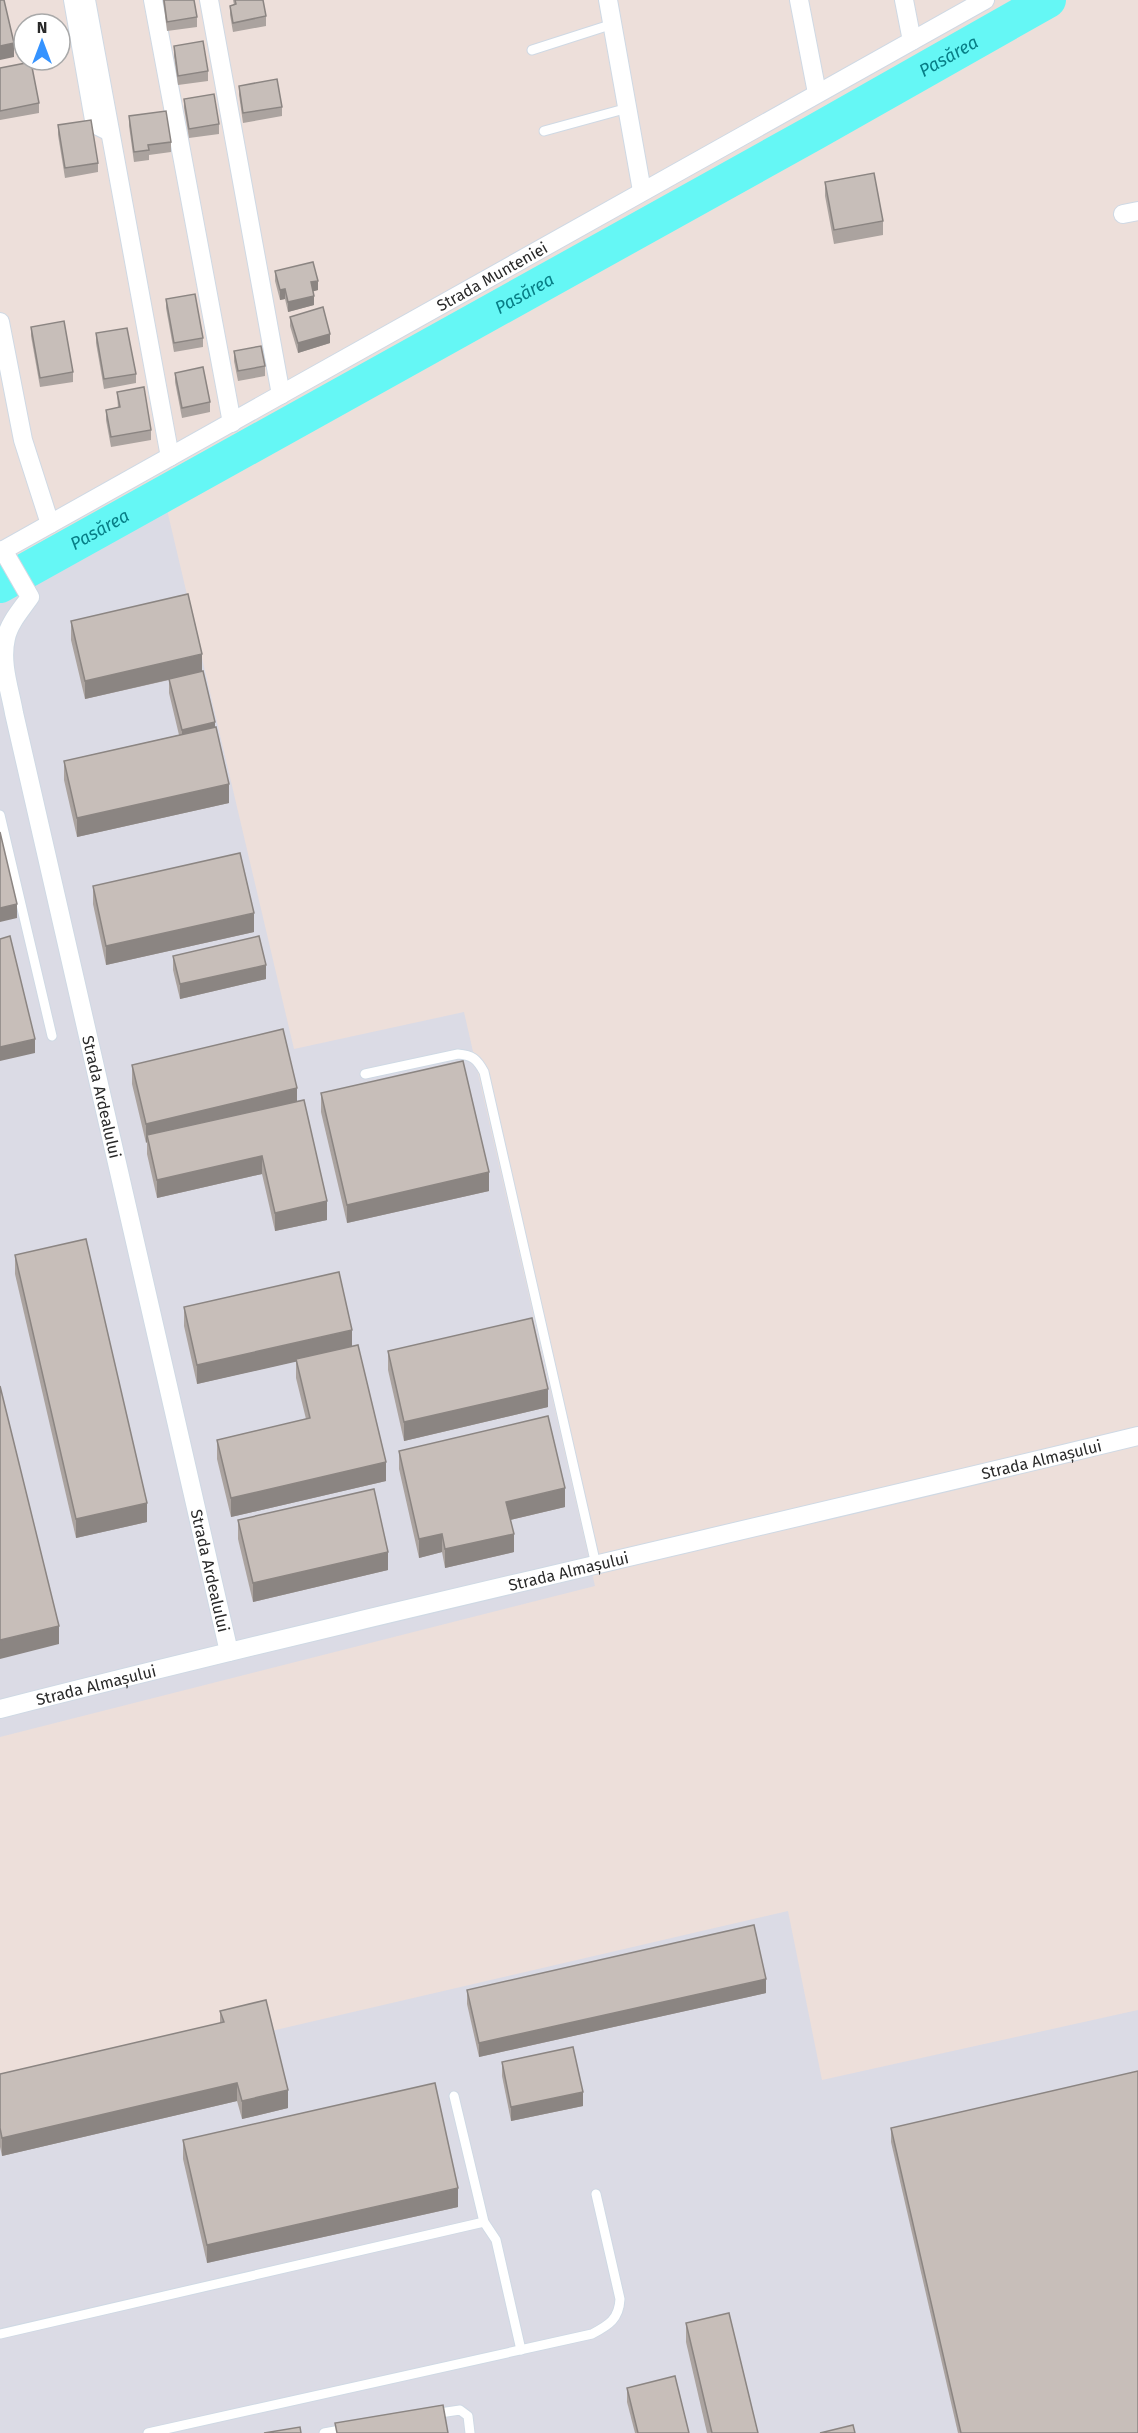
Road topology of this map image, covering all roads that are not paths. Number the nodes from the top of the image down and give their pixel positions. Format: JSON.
{"nodes":[{"id":1,"x":74,"y":0,"type":"edge"},
{"id":2,"x":86,"y":0,"type":"edge"},
{"id":3,"x":153,"y":0,"type":"edge"},
{"id":4,"x":209,"y":0,"type":"edge"},
{"id":5,"x":608,"y":0,"type":"edge"},
{"id":6,"x":799,"y":0,"type":"edge"},
{"id":7,"x":904,"y":0,"type":"edge"},
{"id":8,"x":985,"y":0,"type":"edge"},
{"id":9,"x":613,"y":24,"type":"junction"},
{"id":10,"x":912,"y":41,"type":"junction"},
{"id":11,"x":532,"y":50,"type":"dead end"},
{"id":12,"x":816,"y":93,"type":"junction"},
{"id":13,"x":628,"y":108,"type":"junction"},
{"id":14,"x":543,"y":130,"type":"dead end"},
{"id":15,"x":110,"y":132,"type":"junction"},
{"id":16,"x":642,"y":191,"type":"junction"},
{"id":17,"x":0,"y":322,"type":"edge"},
{"id":18,"x":280,"y":395,"type":"junction"},
{"id":19,"x":232,"y":423,"type":"junction"},
{"id":20,"x":170,"y":458,"type":"junction"},
{"id":21,"x":50,"y":524,"type":"junction"},
{"id":22,"x":4,"y":554,"type":"edge"},
{"id":23,"x":0,"y":815,"type":"edge"},
{"id":24,"x":52,"y":1036,"type":"dead end"},
{"id":25,"x":365,"y":1074,"type":"dead end"},
{"id":26,"x":1138,"y":1436,"type":"edge"},
{"id":27,"x":596,"y":1564,"type":"junction"},
{"id":28,"x":229,"y":1652,"type":"junction"},
{"id":29,"x":0,"y":1709,"type":"edge"},
{"id":30,"x":454,"y":2096,"type":"dead end"},
{"id":31,"x":596,"y":2194,"type":"dead end"},
{"id":32,"x":483,"y":2222,"type":"junction"},
{"id":33,"x":0,"y":2334,"type":"edge"},
{"id":34,"x":521,"y":2350,"type":"junction"},
{"id":35,"x":426,"y":2416,"type":"edge"},
{"id":36,"x":358,"y":2427,"type":"edge"},
{"id":37,"x":148,"y":2433,"type":"edge"},
{"id":38,"x":324,"y":2433,"type":"edge"},
{"id":39,"x":470,"y":2433,"type":"edge"}],
"edges":[{"from":1,"to":15,"type":"street"},
{"from":2,"to":15,"type":"street"},
{"from":3,"to":19,"type":"street"},
{"from":4,"to":18,"type":"street"},
{"from":5,"to":9,"type":"street"},
{"from":6,"to":12,"type":"street"},
{"from":7,"to":10,"type":"street"},
{"from":8,"to":10,"type":"street","name":"Strada Munteniei"},
{"from":9,"to":11,"type":"lane"},
{"from":9,"to":13,"type":"street"},
{"from":10,"to":12,"type":"street","name":"Strada Munteniei"},
{"from":12,"to":16,"type":"street","name":"Strada Munteniei"},
{"from":13,"to":14,"type":"lane"},
{"from":13,"to":16,"type":"street"},
{"from":15,"to":20,"type":"street"},
{"from":16,"to":18,"type":"street","name":"Strada Munteniei"},
{"from":17,"to":21,"type":"street"},
{"from":18,"to":19,"type":"street","name":"Strada Munteniei"},
{"from":19,"to":20,"type":"street","name":"Strada Munteniei"},
{"from":20,"to":21,"type":"street","name":"Strada Munteniei"},
{"from":21,"to":22,"type":"street","name":"Strada Munteniei"},
{"from":22,"to":28,"type":"street","name":"Strada Ardealului"},
{"from":23,"to":24,"type":"lane"},
{"from":25,"to":27,"type":"lane"},
{"from":26,"to":27,"type":"street","name":"Strada Almașului"},
{"from":27,"to":28,"type":"street","name":"Strada Almașului"},
{"from":28,"to":29,"type":"street","name":"Strada Almașului"},
{"from":30,"to":32,"type":"lane"},
{"from":31,"to":34,"type":"lane"},
{"from":32,"to":33,"type":"lane"},
{"from":32,"to":34,"type":"lane"},
{"from":34,"to":37,"type":"lane"},
{"from":35,"to":39,"type":"lane"},
{"from":36,"to":38,"type":"lane"}]}
